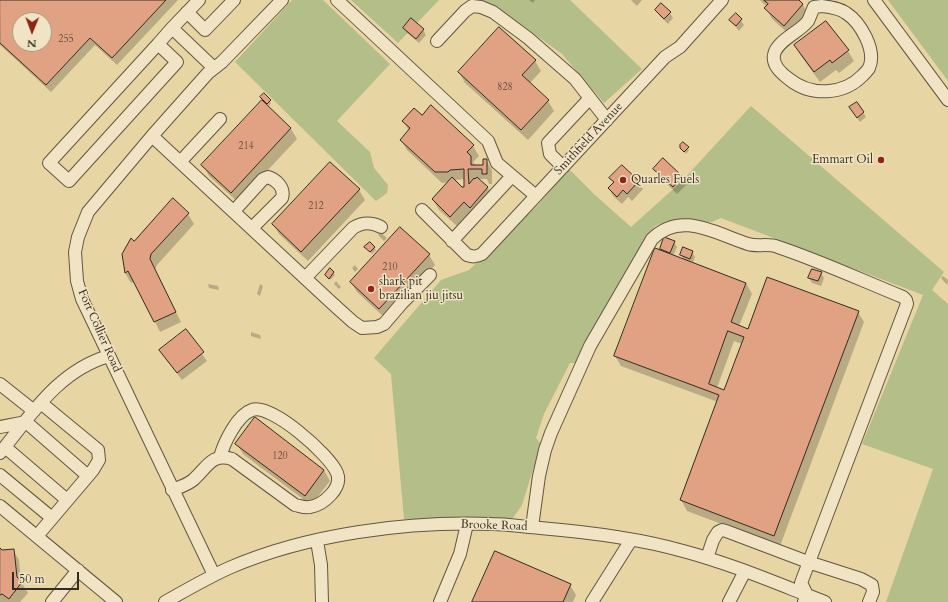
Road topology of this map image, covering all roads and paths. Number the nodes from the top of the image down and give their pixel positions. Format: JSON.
{"nodes":[{"id":1,"x":199,"y":0,"type":"edge"},
{"id":2,"x":234,"y":0,"type":"edge"},
{"id":3,"x":282,"y":0,"type":"edge"},
{"id":4,"x":337,"y":0,"type":"edge"},
{"id":5,"x":722,"y":0,"type":"edge"},
{"id":6,"x":874,"y":0,"type":"edge"},
{"id":7,"x":812,"y":3,"type":"edge"},
{"id":8,"x":187,"y":12,"type":"junction"},
{"id":9,"x":172,"y":28,"type":"junction"},
{"id":10,"x":437,"y":41,"type":"dead end"},
{"id":11,"x":158,"y":44,"type":"junction"},
{"id":12,"x":214,"y":68,"type":"junction"},
{"id":13,"x":590,"y":98,"type":"junction"},
{"id":14,"x":948,"y":100,"type":"edge"},
{"id":15,"x":220,"y":119,"type":"dead end"},
{"id":16,"x":607,"y":120,"type":"junction"},
{"id":17,"x":152,"y":136,"type":"junction"},
{"id":18,"x":180,"y":162,"type":"junction"},
{"id":19,"x":563,"y":167,"type":"junction"},
{"id":20,"x":512,"y":176,"type":"junction"},
{"id":21,"x":536,"y":196,"type":"junction"},
{"id":22,"x":422,"y":210,"type":"dead end"},
{"id":23,"x":234,"y":211,"type":"junction"},
{"id":24,"x":382,"y":227,"type":"dead end"},
{"id":25,"x":252,"y":228,"type":"junction"},
{"id":26,"x":452,"y":241,"type":"junction"},
{"id":27,"x":430,"y":275,"type":"dead end"},
{"id":28,"x":306,"y":277,"type":"junction"},
{"id":29,"x":109,"y":356,"type":"junction"},
{"id":30,"x":0,"y":384,"type":"edge"},
{"id":31,"x":38,"y":407,"type":"junction"},
{"id":32,"x":26,"y":422,"type":"junction"},
{"id":33,"x":0,"y":427,"type":"edge"},
{"id":34,"x":2,"y":450,"type":"edge"},
{"id":35,"x":220,"y":457,"type":"junction"},
{"id":36,"x":0,"y":475,"type":"edge"},
{"id":37,"x":88,"y":476,"type":"junction"},
{"id":38,"x":172,"y":490,"type":"junction"},
{"id":39,"x":67,"y":500,"type":"junction"},
{"id":40,"x":0,"y":506,"type":"edge"},
{"id":41,"x":52,"y":518,"type":"junction"},
{"id":42,"x":467,"y":524,"type":"junction"},
{"id":43,"x":532,"y":527,"type":"junction"},
{"id":44,"x":37,"y":536,"type":"junction"},
{"id":45,"x":631,"y":540,"type":"junction"},
{"id":46,"x":317,"y":541,"type":"junction"},
{"id":47,"x":707,"y":558,"type":"junction"},
{"id":48,"x":808,"y":562,"type":"junction"},
{"id":49,"x":78,"y":570,"type":"junction"},
{"id":50,"x":745,"y":571,"type":"junction"},
{"id":51,"x":214,"y":575,"type":"junction"},
{"id":52,"x":806,"y":598,"type":"edge"},
{"id":53,"x":52,"y":602,"type":"edge"},
{"id":54,"x":116,"y":602,"type":"edge"},
{"id":55,"x":165,"y":602,"type":"edge"},
{"id":56,"x":322,"y":602,"type":"edge"},
{"id":57,"x":440,"y":602,"type":"edge"},
{"id":58,"x":592,"y":602,"type":"edge"},
{"id":59,"x":729,"y":602,"type":"edge"},
{"id":60,"x":825,"y":602,"type":"edge"},
{"id":61,"x":869,"y":602,"type":"edge"}],
"edges":[{"from":1,"to":8,"type":"street"},
{"from":2,"to":8,"type":"street"},
{"from":3,"to":12,"type":"street","name":"Fort Collier Road"},
{"from":4,"to":20,"type":"street"},
{"from":5,"to":16,"type":"street","name":"Smithfield Avenue"},
{"from":6,"to":14,"type":"street"},
{"from":7,"to":7,"type":"street"},
{"from":8,"to":9,"type":"street"},
{"from":9,"to":11,"type":"street"},
{"from":9,"to":12,"type":"street"},
{"from":10,"to":13,"type":"street"},
{"from":11,"to":11,"type":"street"},
{"from":12,"to":17,"type":"street","name":"Fort Collier Road"},
{"from":13,"to":16,"type":"street"},
{"from":13,"to":19,"type":"street"},
{"from":15,"to":18,"type":"street"},
{"from":16,"to":19,"type":"street","name":"Smithfield Avenue"},
{"from":17,"to":18,"type":"street"},
{"from":17,"to":29,"type":"street","name":"Fort Collier Road"},
{"from":18,"to":23,"type":"street"},
{"from":19,"to":21,"type":"street","name":"Smithfield Avenue"},
{"from":20,"to":21,"type":"street"},
{"from":20,"to":26,"type":"street"},
{"from":21,"to":26,"type":"street","name":"Smithfield Avenue"},
{"from":22,"to":26,"type":"street","name":"Smithfield Avenue"},
{"from":23,"to":25,"type":"street"},
{"from":23,"to":25,"type":"street"},
{"from":24,"to":28,"type":"street"},
{"from":25,"to":28,"type":"street"},
{"from":27,"to":28,"type":"street"},
{"from":29,"to":31,"type":"street"},
{"from":29,"to":38,"type":"street","name":"Fort Collier Road"},
{"from":30,"to":31,"type":"street"},
{"from":31,"to":32,"type":"street"},
{"from":31,"to":37,"type":"street"},
{"from":32,"to":33,"type":"street"},
{"from":32,"to":34,"type":"street"},
{"from":32,"to":37,"type":"street"},
{"from":34,"to":39,"type":"street"},
{"from":35,"to":35,"type":"street"},
{"from":35,"to":38,"type":"street"},
{"from":36,"to":41,"type":"street"},
{"from":37,"to":39,"type":"street"},
{"from":38,"to":51,"type":"street","name":"Fort Collier Road"},
{"from":39,"to":41,"type":"street"},
{"from":40,"to":44,"type":"street"},
{"from":41,"to":44,"type":"street"},
{"from":42,"to":43,"type":"street","name":"Brooke Road"},
{"from":42,"to":46,"type":"street","name":"Brooke Road"},
{"from":42,"to":57,"type":"street"},
{"from":43,"to":45,"type":"street","name":"Brooke Road"},
{"from":43,"to":48,"type":"street"},
{"from":44,"to":49,"type":"street"},
{"from":45,"to":47,"type":"street","name":"Brooke Road"},
{"from":45,"to":58,"type":"street"},
{"from":46,"to":51,"type":"street","name":"Brooke Road"},
{"from":46,"to":56,"type":"street"},
{"from":47,"to":48,"type":"street"},
{"from":47,"to":50,"type":"street","name":"Brooke Road"},
{"from":48,"to":52,"type":"street"},
{"from":48,"to":61,"type":"street"},
{"from":49,"to":53,"type":"street"},
{"from":49,"to":54,"type":"street"},
{"from":50,"to":52,"type":"street","name":"Brooke Road"},
{"from":50,"to":59,"type":"street"},
{"from":51,"to":55,"type":"street","name":"Brooke Road"},
{"from":52,"to":60,"type":"street","name":"Brooke Road"}]}
